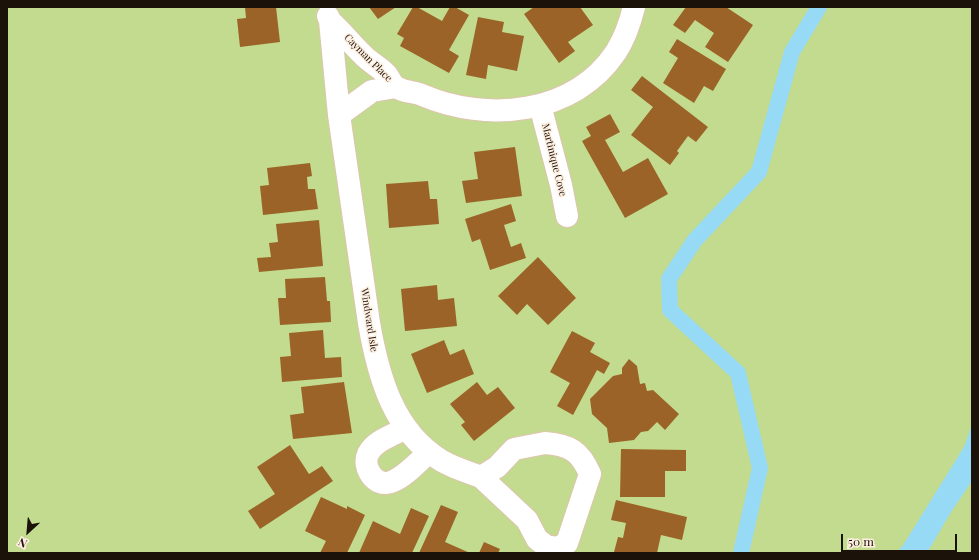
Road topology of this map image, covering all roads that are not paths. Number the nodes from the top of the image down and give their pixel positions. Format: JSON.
{"nodes":[{"id":1,"x":634,"y":7,"type":"edge"},
{"id":2,"x":328,"y":14,"type":"edge"},
{"id":3,"x":396,"y":87,"type":"junction"},
{"id":4,"x":540,"y":105,"type":"junction"},
{"id":5,"x":339,"y":115,"type":"junction"},
{"id":6,"x":567,"y":216,"type":"dead end"},
{"id":7,"x":406,"y":428,"type":"junction"},
{"id":8,"x":430,"y":452,"type":"junction"},
{"id":9,"x":481,"y":477,"type":"junction"}],
"edges":[{"from":1,"to":4,"type":"street","name":"Cayman Place"},
{"from":2,"to":3,"type":"street","name":"Cayman Place"},
{"from":2,"to":5,"type":"street","name":"Windward Isle"},
{"from":3,"to":4,"type":"street","name":"Cayman Place"},
{"from":3,"to":5,"type":"street"},
{"from":4,"to":6,"type":"street","name":"Martinique Cove"},
{"from":5,"to":7,"type":"street","name":"Windward Isle"},
{"from":7,"to":8,"type":"street","name":"Windward Isle"},
{"from":7,"to":8,"type":"street"},
{"from":8,"to":9,"type":"street","name":"Windward Isle"},
{"from":9,"to":9,"type":"street","name":"Windward Isle"}]}
